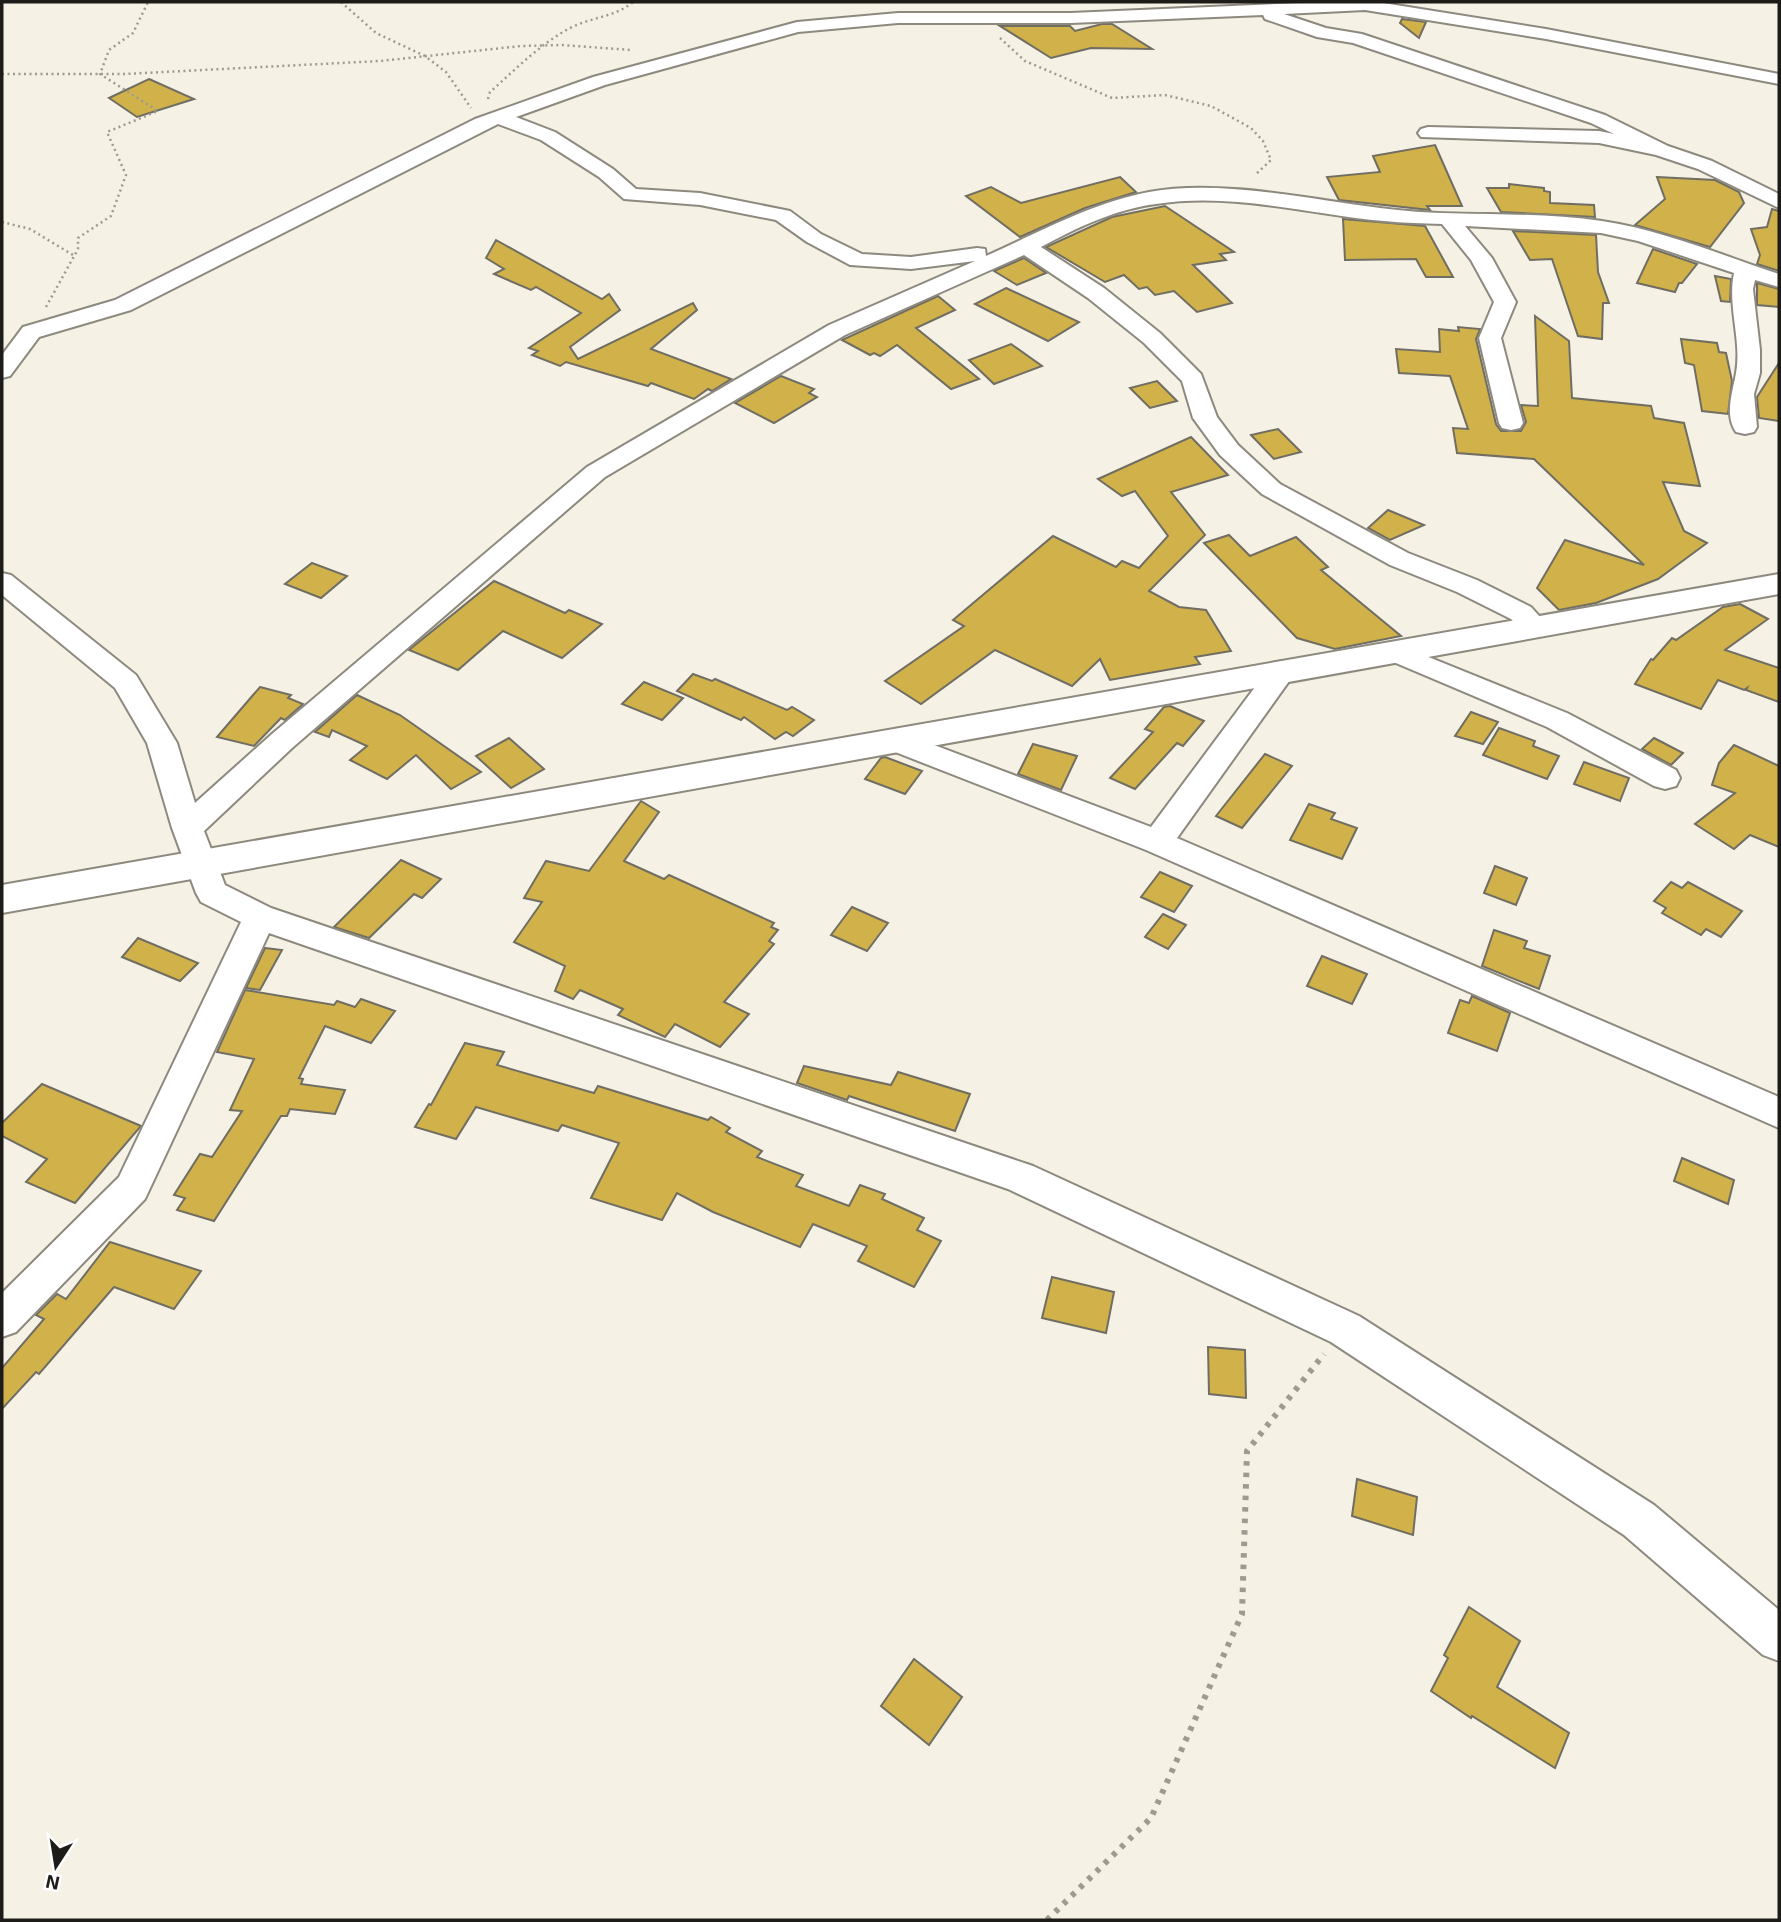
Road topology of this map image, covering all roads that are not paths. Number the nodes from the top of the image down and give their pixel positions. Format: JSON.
{"nodes":[{"id":1,"x":1254,"y":9,"type":"junction"},
{"id":2,"x":1779,"y":79,"type":"edge"},
{"id":3,"x":490,"y":120,"type":"junction"},
{"id":4,"x":1429,"y":133,"type":"dead end"},
{"id":5,"x":1661,"y":150,"type":"junction"},
{"id":6,"x":1779,"y":202,"type":"edge"},
{"id":7,"x":1448,"y":218,"type":"junction"},
{"id":8,"x":1023,"y":247,"type":"junction"},
{"id":9,"x":1746,"y":270,"type":"junction"},
{"id":10,"x":1779,"y":281,"type":"edge"},
{"id":11,"x":2,"y":371,"type":"edge"},
{"id":12,"x":1511,"y":423,"type":"dead end"},
{"id":13,"x":1745,"y":427,"type":"dead end"},
{"id":14,"x":2,"y":582,"type":"edge"},
{"id":15,"x":1778,"y":583,"type":"edge"},
{"id":16,"x":1536,"y":628,"type":"junction"},
{"id":17,"x":1394,"y":652,"type":"junction"},
{"id":18,"x":1283,"y":670,"type":"junction"},
{"id":19,"x":895,"y":741,"type":"junction"},
{"id":20,"x":1665,"y":778,"type":"dead end"},
{"id":21,"x":187,"y":828,"type":"junction"},
{"id":22,"x":1157,"y":842,"type":"junction"},
{"id":23,"x":200,"y":863,"type":"junction"},
{"id":24,"x":2,"y":899,"type":"edge"},
{"id":25,"x":260,"y":917,"type":"junction"},
{"id":26,"x":1779,"y":1113,"type":"edge"},
{"id":27,"x":2,"y":1319,"type":"edge"},
{"id":28,"x":1779,"y":1639,"type":"edge"}],
"edges":[{"from":1,"to":2,"type":"street"},
{"from":1,"to":3,"type":"street"},
{"from":1,"to":5,"type":"street"},
{"from":3,"to":8,"type":"street"},
{"from":3,"to":11,"type":"street"},
{"from":4,"to":5,"type":"street"},
{"from":5,"to":6,"type":"street"},
{"from":7,"to":8,"type":"street"},
{"from":7,"to":9,"type":"street"},
{"from":7,"to":12,"type":"street"},
{"from":8,"to":16,"type":"street"},
{"from":8,"to":21,"type":"street"},
{"from":9,"to":10,"type":"street"},
{"from":9,"to":13,"type":"street"},
{"from":14,"to":21,"type":"street"},
{"from":15,"to":16,"type":"main road"},
{"from":16,"to":17,"type":"main road"},
{"from":17,"to":18,"type":"main road"},
{"from":17,"to":20,"type":"street"},
{"from":18,"to":19,"type":"main road"},
{"from":18,"to":22,"type":"street"},
{"from":19,"to":22,"type":"street"},
{"from":19,"to":23,"type":"main road"},
{"from":21,"to":23,"type":"street"},
{"from":22,"to":26,"type":"street"},
{"from":23,"to":24,"type":"main road"},
{"from":23,"to":25,"type":"street"},
{"from":25,"to":27,"type":"street"},
{"from":25,"to":28,"type":"street"}]}
